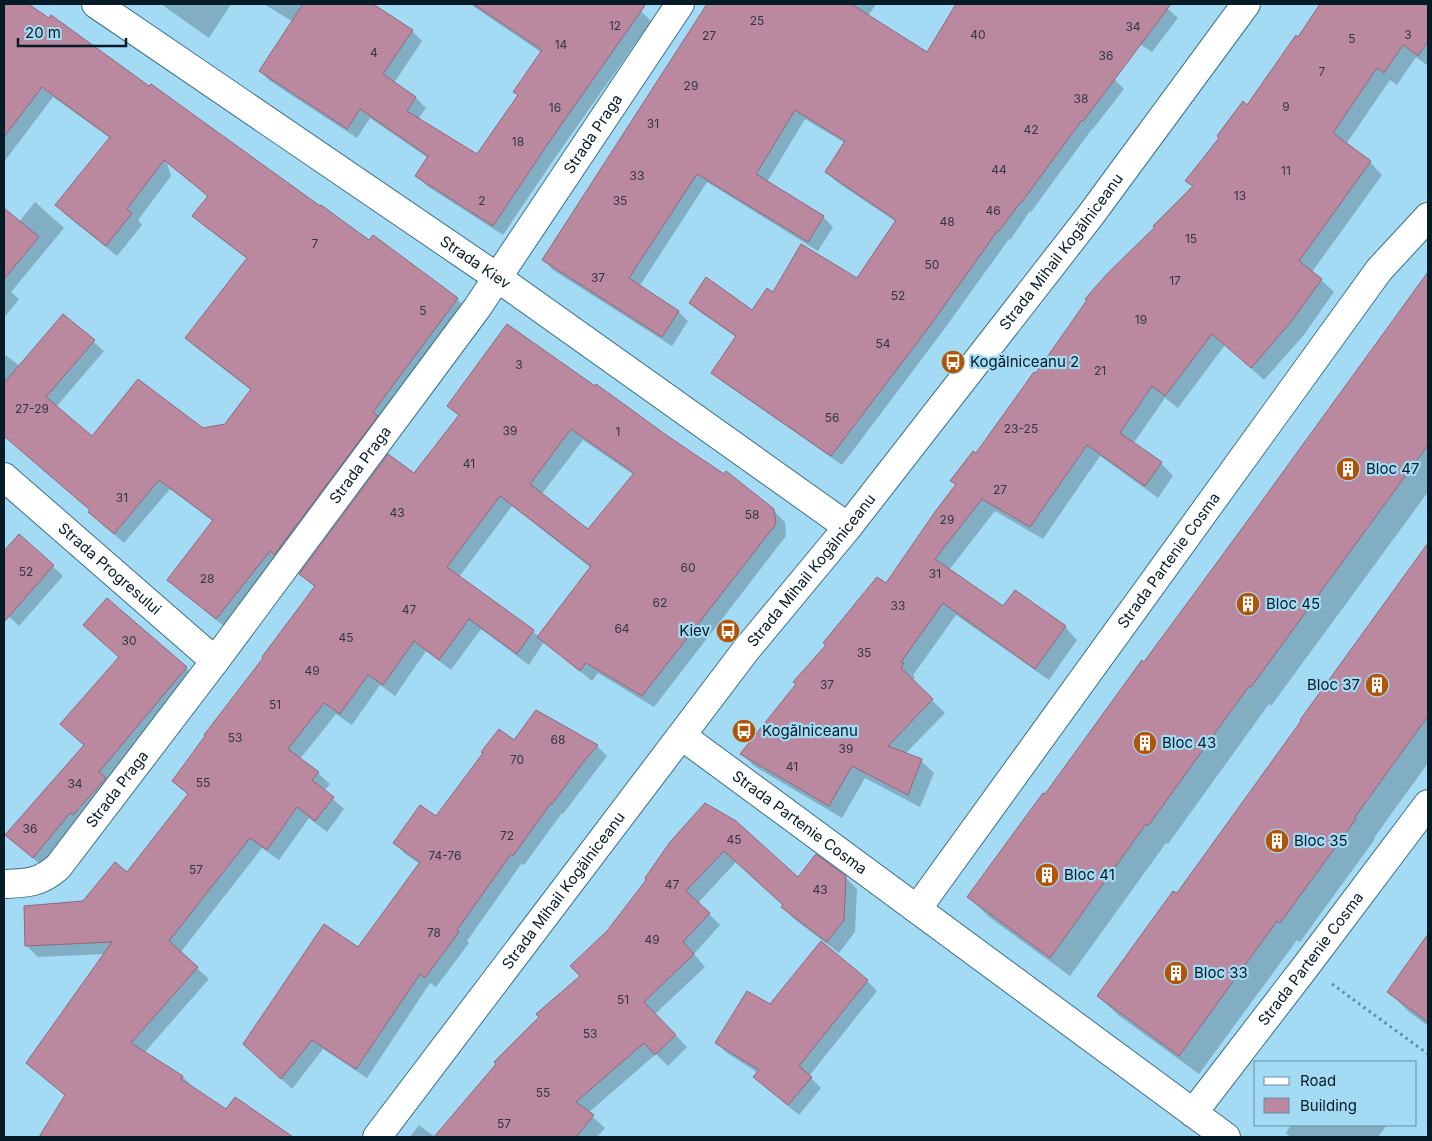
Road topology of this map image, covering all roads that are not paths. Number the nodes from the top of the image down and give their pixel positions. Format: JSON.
{"nodes":[{"id":1,"x":96,"y":4,"type":"edge"},
{"id":2,"x":680,"y":4,"type":"edge"},
{"id":3,"x":1246,"y":4,"type":"edge"},
{"id":4,"x":1428,"y":217,"type":"edge"},
{"id":5,"x":498,"y":278,"type":"junction"},
{"id":6,"x":4,"y":477,"type":"edge"},
{"id":7,"x":848,"y":527,"type":"junction"},
{"id":8,"x":215,"y":661,"type":"junction"},
{"id":9,"x":682,"y":736,"type":"junction"},
{"id":10,"x":1428,"y":804,"type":"edge"},
{"id":11,"x":4,"y":884,"type":"edge"},
{"id":12,"x":917,"y":909,"type":"junction"},
{"id":13,"x":1193,"y":1113,"type":"junction"},
{"id":14,"x":377,"y":1137,"type":"edge"},
{"id":15,"x":1226,"y":1137,"type":"edge"}],
"edges":[{"from":1,"to":5,"type":"street","name":"Strada Kiev"},
{"from":2,"to":5,"type":"street","name":"Strada Praga"},
{"from":3,"to":7,"type":"street","name":"Strada Mihail Kogălniceanu"},
{"from":4,"to":12,"type":"street","name":"Strada Partenie Cosma"},
{"from":5,"to":7,"type":"street","name":"Strada Kiev"},
{"from":5,"to":8,"type":"street","name":"Strada Praga"},
{"from":6,"to":8,"type":"street","name":"Strada Progresului"},
{"from":7,"to":9,"type":"street","name":"Strada Mihail Kogălniceanu"},
{"from":8,"to":11,"type":"street","name":"Strada Praga"},
{"from":9,"to":12,"type":"street","name":"Strada Partenie Cosma"},
{"from":9,"to":14,"type":"street","name":"Strada Mihail Kogălniceanu"},
{"from":10,"to":13,"type":"street","name":"Strada Partenie Cosma"},
{"from":12,"to":13,"type":"street","name":"Strada Partenie Cosma"},
{"from":13,"to":15,"type":"street","name":"Strada Partenie Cosma"}]}
